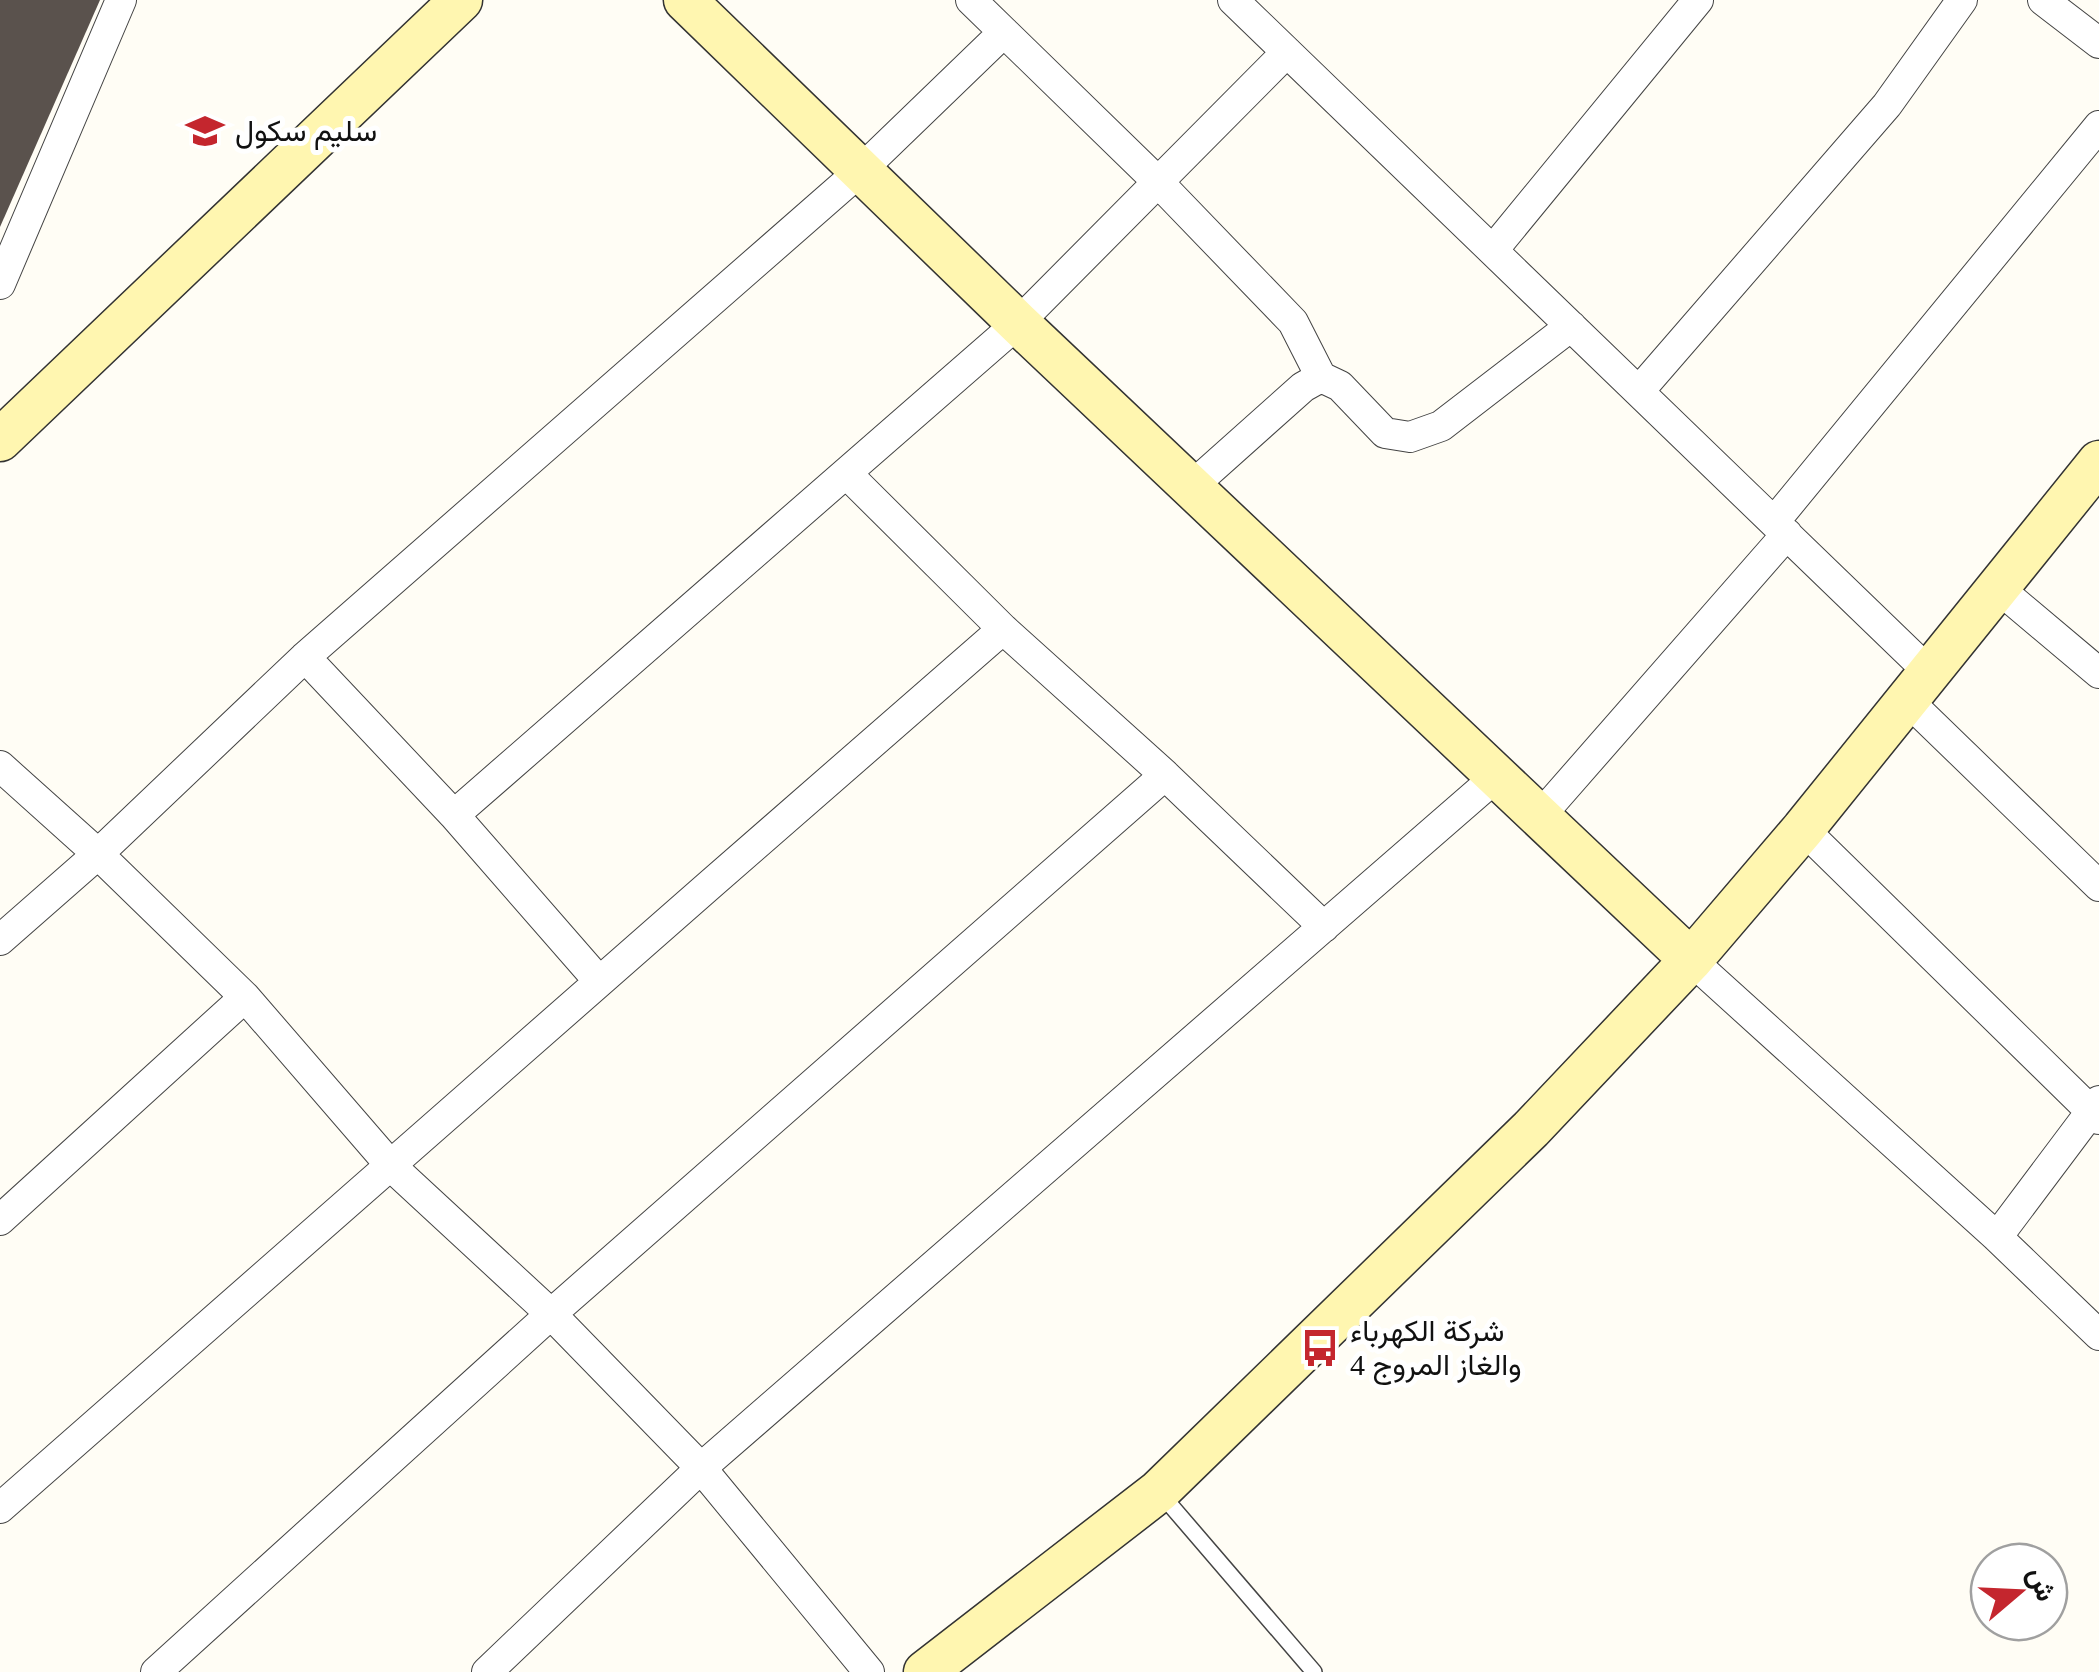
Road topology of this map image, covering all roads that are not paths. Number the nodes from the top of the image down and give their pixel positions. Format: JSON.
{"nodes":[{"id":1,"x":121,"y":0,"type":"edge"},
{"id":2,"x":461,"y":0,"type":"edge"},
{"id":3,"x":685,"y":0,"type":"edge"},
{"id":4,"x":970,"y":0,"type":"edge"},
{"id":5,"x":1233,"y":0,"type":"edge"},
{"id":6,"x":1698,"y":0,"type":"edge"},
{"id":7,"x":1962,"y":0,"type":"edge"},
{"id":8,"x":2043,"y":0,"type":"edge"},
{"id":9,"x":1004,"y":32,"type":"junction"},
{"id":10,"x":2099,"y":43,"type":"edge"},
{"id":11,"x":1287,"y":52,"type":"junction"},
{"id":12,"x":2099,"y":126,"type":"edge"},
{"id":13,"x":860,"y":171,"type":"junction"},
{"id":14,"x":1157,"y":181,"type":"junction"},
{"id":15,"x":1492,"y":250,"type":"junction"},
{"id":16,"x":0,"y":284,"type":"edge"},
{"id":17,"x":1018,"y":323,"type":"junction"},
{"id":18,"x":1571,"y":326,"type":"junction"},
{"id":19,"x":1321,"y":377,"type":"junction"},
{"id":20,"x":1639,"y":391,"type":"junction"},
{"id":21,"x":0,"y":440,"type":"edge"},
{"id":22,"x":2099,"y":462,"type":"edge"},
{"id":23,"x":848,"y":474,"type":"junction"},
{"id":24,"x":1192,"y":487,"type":"junction"},
{"id":25,"x":1781,"y":528,"type":"junction"},
{"id":26,"x":1998,"y":588,"type":"junction"},
{"id":27,"x":1003,"y":629,"type":"junction"},
{"id":28,"x":306,"y":657,"type":"junction"},
{"id":29,"x":2099,"y":673,"type":"edge"},
{"id":30,"x":1918,"y":687,"type":"junction"},
{"id":31,"x":0,"y":766,"type":"edge"},
{"id":32,"x":1166,"y":776,"type":"junction"},
{"id":33,"x":1497,"y":776,"type":"junction"},
{"id":34,"x":454,"y":815,"type":"junction"},
{"id":35,"x":1540,"y":816,"type":"junction"},
{"id":36,"x":1804,"y":829,"type":"junction"},
{"id":37,"x":98,"y":854,"type":"junction"},
{"id":38,"x":2099,"y":886,"type":"edge"},
{"id":39,"x":1324,"y":927,"type":"junction"},
{"id":40,"x":0,"y":940,"type":"edge"},
{"id":41,"x":1691,"y":960,"type":"junction"},
{"id":42,"x":598,"y":980,"type":"junction"},
{"id":43,"x":245,"y":998,"type":"junction"},
{"id":44,"x":2096,"y":1110,"type":"edge"},
{"id":45,"x":392,"y":1167,"type":"junction"},
{"id":46,"x":0,"y":1220,"type":"edge"},
{"id":47,"x":1997,"y":1237,"type":"junction"},
{"id":48,"x":551,"y":1314,"type":"junction"},
{"id":49,"x":2099,"y":1335,"type":"edge"},
{"id":50,"x":700,"y":1468,"type":"junction"},
{"id":51,"x":1159,"y":1491,"type":"junction"},
{"id":52,"x":0,"y":1508,"type":"edge"},
{"id":53,"x":156,"y":1672,"type":"edge"},
{"id":54,"x":487,"y":1672,"type":"edge"},
{"id":55,"x":869,"y":1672,"type":"edge"},
{"id":56,"x":925,"y":1672,"type":"edge"},
{"id":57,"x":1314,"y":1672,"type":"edge"}],
"edges":[{"from":1,"to":16,"type":"street"},
{"from":2,"to":21,"type":"street"},
{"from":3,"to":13,"type":"street"},
{"from":4,"to":9,"type":"street"},
{"from":5,"to":11,"type":"street"},
{"from":6,"to":15,"type":"street"},
{"from":7,"to":20,"type":"street"},
{"from":8,"to":10,"type":"street"},
{"from":9,"to":13,"type":"street"},
{"from":9,"to":14,"type":"street"},
{"from":11,"to":14,"type":"street"},
{"from":11,"to":15,"type":"street"},
{"from":12,"to":25,"type":"street"},
{"from":13,"to":17,"type":"street"},
{"from":13,"to":28,"type":"street"},
{"from":14,"to":17,"type":"street"},
{"from":14,"to":19,"type":"street"},
{"from":15,"to":18,"type":"street"},
{"from":17,"to":23,"type":"street"},
{"from":17,"to":24,"type":"street"},
{"from":18,"to":19,"type":"street"},
{"from":18,"to":20,"type":"street"},
{"from":19,"to":24,"type":"street"},
{"from":20,"to":25,"type":"street"},
{"from":22,"to":26,"type":"street"},
{"from":23,"to":27,"type":"street"},
{"from":23,"to":34,"type":"street"},
{"from":24,"to":33,"type":"street"},
{"from":25,"to":30,"type":"street"},
{"from":25,"to":35,"type":"street"},
{"from":26,"to":29,"type":"street"},
{"from":26,"to":30,"type":"street"},
{"from":27,"to":32,"type":"street"},
{"from":27,"to":42,"type":"street"},
{"from":28,"to":34,"type":"street"},
{"from":28,"to":37,"type":"street"},
{"from":30,"to":36,"type":"street"},
{"from":30,"to":38,"type":"street"},
{"from":31,"to":37,"type":"street"},
{"from":32,"to":39,"type":"street"},
{"from":32,"to":48,"type":"street"},
{"from":33,"to":35,"type":"street"},
{"from":33,"to":39,"type":"street"},
{"from":34,"to":42,"type":"street"},
{"from":35,"to":41,"type":"street"},
{"from":36,"to":41,"type":"street"},
{"from":36,"to":44,"type":"street"},
{"from":37,"to":40,"type":"street"},
{"from":37,"to":43,"type":"street"},
{"from":39,"to":50,"type":"street"},
{"from":41,"to":47,"type":"street"},
{"from":41,"to":51,"type":"street"},
{"from":42,"to":45,"type":"street"},
{"from":43,"to":45,"type":"street"},
{"from":43,"to":46,"type":"street"},
{"from":44,"to":47,"type":"street"},
{"from":45,"to":48,"type":"street"},
{"from":45,"to":52,"type":"street"},
{"from":47,"to":49,"type":"street"},
{"from":48,"to":50,"type":"street"},
{"from":48,"to":53,"type":"street"},
{"from":50,"to":54,"type":"street"},
{"from":50,"to":55,"type":"street"},
{"from":51,"to":56,"type":"street"},
{"from":51,"to":57,"type":"lane"}]}
